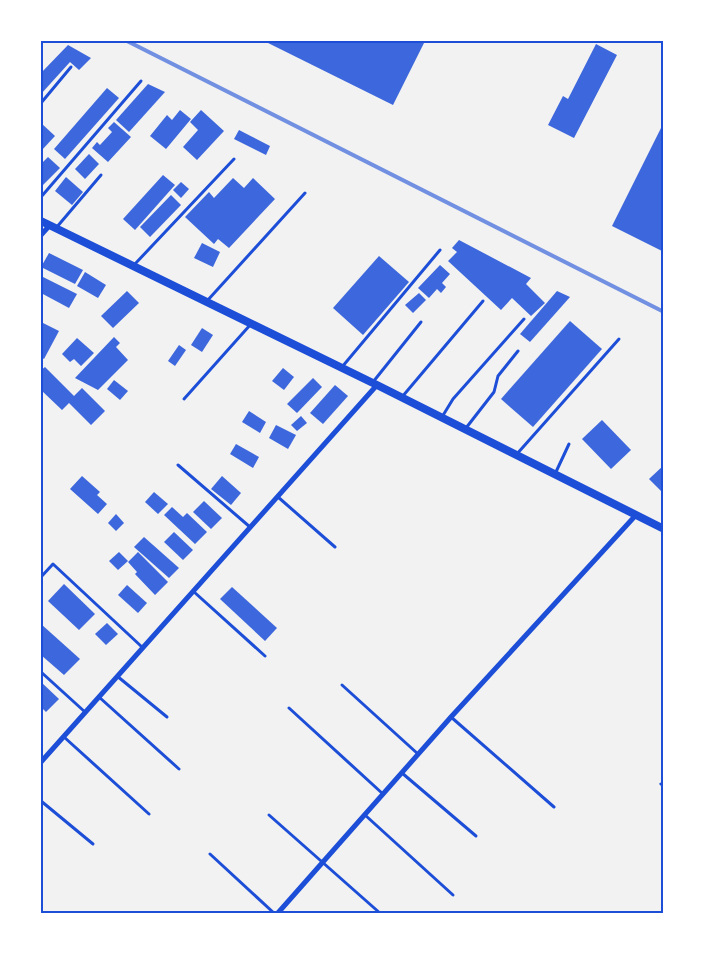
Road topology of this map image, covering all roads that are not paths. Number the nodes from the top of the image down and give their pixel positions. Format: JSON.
{"nodes":[{"id":1,"x":71,"y":67,"type":"dead end"},
{"id":2,"x":141,"y":81,"type":"dead end"},
{"id":3,"x":41,"y":103,"type":"edge"},
{"id":4,"x":234,"y":160,"type":"dead end"},
{"id":5,"x":101,"y":175,"type":"dead end"},
{"id":6,"x":305,"y":193,"type":"dead end"},
{"id":7,"x":41,"y":197,"type":"edge"},
{"id":8,"x":41,"y":221,"type":"edge"},
{"id":9,"x":53,"y":227,"type":"junction"},
{"id":10,"x":41,"y":234,"type":"edge"},
{"id":11,"x":440,"y":250,"type":"dead end"},
{"id":12,"x":134,"y":265,"type":"junction"},
{"id":13,"x":206,"y":301,"type":"junction"},
{"id":14,"x":483,"y":301,"type":"dead end"},
{"id":15,"x":524,"y":319,"type":"dead end"},
{"id":16,"x":421,"y":322,"type":"dead end"},
{"id":17,"x":251,"y":324,"type":"junction"},
{"id":18,"x":619,"y":339,"type":"dead end"},
{"id":19,"x":518,"y":351,"type":"dead end"},
{"id":20,"x":341,"y":367,"type":"junction"},
{"id":21,"x":375,"y":384,"type":"junction"},
{"id":22,"x":402,"y":398,"type":"junction"},
{"id":23,"x":184,"y":399,"type":"dead end"},
{"id":24,"x":442,"y":417,"type":"junction"},
{"id":25,"x":465,"y":429,"type":"junction"},
{"id":26,"x":568,"y":444,"type":"dead end"},
{"id":27,"x":516,"y":455,"type":"junction"},
{"id":28,"x":178,"y":466,"type":"dead end"},
{"id":29,"x":554,"y":474,"type":"junction"},
{"id":30,"x":277,"y":496,"type":"junction"},
{"id":31,"x":636,"y":515,"type":"junction"},
{"id":32,"x":250,"y":527,"type":"junction"},
{"id":33,"x":664,"y":529,"type":"edge"},
{"id":34,"x":335,"y":547,"type":"dead end"},
{"id":35,"x":41,"y":577,"type":"edge"},
{"id":36,"x":193,"y":591,"type":"junction"},
{"id":37,"x":142,"y":647,"type":"junction"},
{"id":38,"x":265,"y":656,"type":"dead end"},
{"id":39,"x":41,"y":672,"type":"edge"},
{"id":40,"x":117,"y":676,"type":"junction"},
{"id":41,"x":342,"y":685,"type":"dead end"},
{"id":42,"x":99,"y":698,"type":"junction"},
{"id":43,"x":288,"y":708,"type":"dead end"},
{"id":44,"x":85,"y":712,"type":"junction"},
{"id":45,"x":167,"y":717,"type":"dead end"},
{"id":46,"x":452,"y":717,"type":"junction"},
{"id":47,"x":64,"y":736,"type":"junction"},
{"id":48,"x":418,"y":754,"type":"junction"},
{"id":49,"x":42,"y":760,"type":"edge"},
{"id":50,"x":180,"y":769,"type":"dead end"},
{"id":51,"x":402,"y":773,"type":"junction"},
{"id":52,"x":383,"y":794,"type":"junction"},
{"id":53,"x":41,"y":801,"type":"edge"},
{"id":54,"x":554,"y":807,"type":"dead end"},
{"id":55,"x":149,"y":814,"type":"dead end"},
{"id":56,"x":365,"y":814,"type":"junction"},
{"id":57,"x":269,"y":815,"type":"dead end"},
{"id":58,"x":476,"y":836,"type":"dead end"},
{"id":59,"x":93,"y":844,"type":"dead end"},
{"id":60,"x":210,"y":854,"type":"dead end"},
{"id":61,"x":322,"y":863,"type":"junction"},
{"id":62,"x":453,"y":895,"type":"dead end"},
{"id":63,"x":276,"y":914,"type":"edge"},
{"id":64,"x":380,"y":914,"type":"edge"}],
"edges":[{"from":1,"to":3,"type":"lane"},
{"from":2,"to":7,"type":"lane"},
{"from":4,"to":12,"type":"lane"},
{"from":5,"to":9,"type":"lane"},
{"from":6,"to":13,"type":"lane"},
{"from":8,"to":9,"type":"street"},
{"from":9,"to":10,"type":"street"},
{"from":9,"to":12,"type":"street"},
{"from":11,"to":20,"type":"lane"},
{"from":12,"to":13,"type":"street"},
{"from":13,"to":17,"type":"street"},
{"from":14,"to":22,"type":"lane"},
{"from":15,"to":24,"type":"lane"},
{"from":16,"to":21,"type":"lane"},
{"from":17,"to":20,"type":"street"},
{"from":17,"to":23,"type":"lane"},
{"from":18,"to":27,"type":"lane"},
{"from":19,"to":25,"type":"lane"},
{"from":20,"to":21,"type":"street"},
{"from":21,"to":22,"type":"street"},
{"from":21,"to":30,"type":"street"},
{"from":22,"to":24,"type":"street"},
{"from":24,"to":25,"type":"street"},
{"from":25,"to":27,"type":"street"},
{"from":26,"to":29,"type":"lane"},
{"from":27,"to":29,"type":"street"},
{"from":28,"to":32,"type":"lane"},
{"from":29,"to":31,"type":"street"},
{"from":30,"to":32,"type":"street"},
{"from":30,"to":34,"type":"lane"},
{"from":31,"to":33,"type":"street"},
{"from":31,"to":46,"type":"street"},
{"from":32,"to":36,"type":"street"},
{"from":35,"to":37,"type":"lane"},
{"from":36,"to":37,"type":"street"},
{"from":36,"to":38,"type":"lane"},
{"from":37,"to":40,"type":"street"},
{"from":39,"to":44,"type":"lane"},
{"from":40,"to":42,"type":"street"},
{"from":40,"to":45,"type":"lane"},
{"from":41,"to":48,"type":"lane"},
{"from":42,"to":44,"type":"street"},
{"from":42,"to":50,"type":"lane"},
{"from":43,"to":52,"type":"lane"},
{"from":44,"to":47,"type":"street"},
{"from":46,"to":48,"type":"street"},
{"from":46,"to":54,"type":"lane"},
{"from":47,"to":49,"type":"street"},
{"from":47,"to":55,"type":"lane"},
{"from":48,"to":51,"type":"street"},
{"from":51,"to":52,"type":"street"},
{"from":51,"to":58,"type":"lane"},
{"from":52,"to":56,"type":"street"},
{"from":53,"to":59,"type":"lane"},
{"from":56,"to":61,"type":"street"},
{"from":56,"to":62,"type":"lane"},
{"from":57,"to":61,"type":"lane"},
{"from":60,"to":63,"type":"lane"},
{"from":61,"to":63,"type":"street"},
{"from":61,"to":64,"type":"lane"}]}
